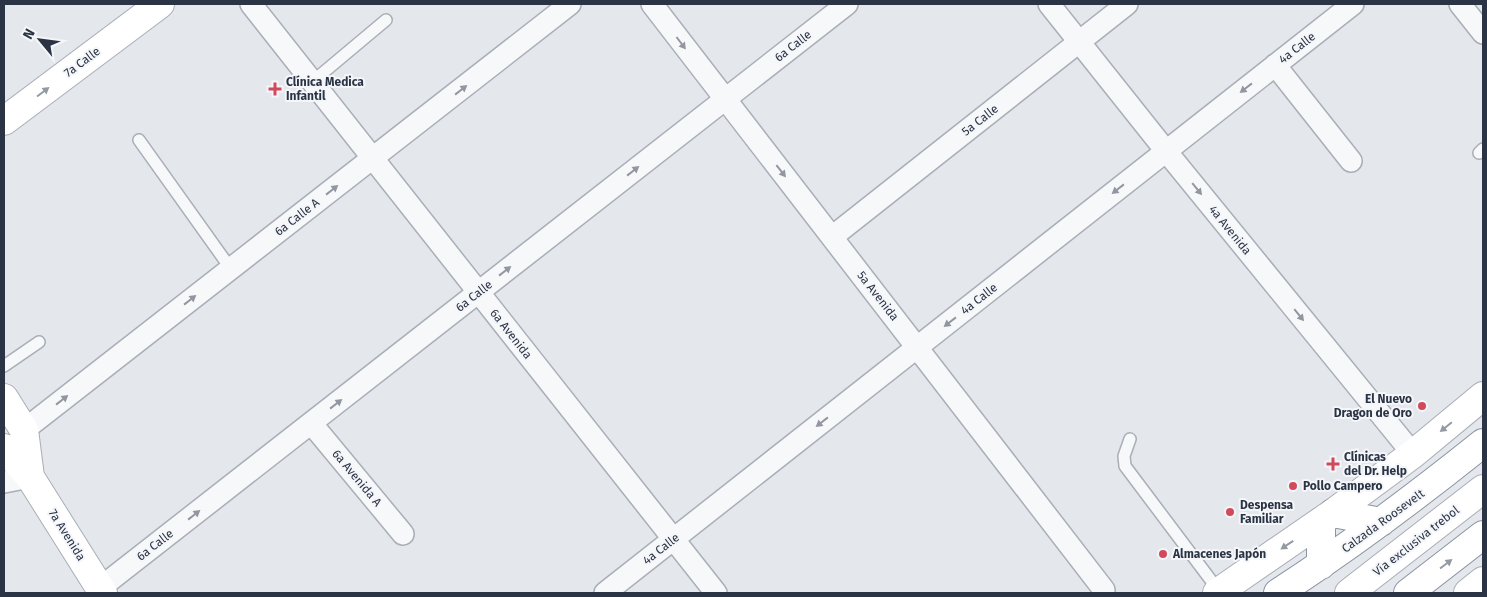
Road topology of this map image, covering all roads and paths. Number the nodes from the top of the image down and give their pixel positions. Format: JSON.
{"nodes":[{"id":1,"x":160,"y":4,"type":"edge"},
{"id":2,"x":251,"y":4,"type":"edge"},
{"id":3,"x":570,"y":4,"type":"edge"},
{"id":4,"x":652,"y":4,"type":"edge"},
{"id":5,"x":847,"y":4,"type":"edge"},
{"id":6,"x":1049,"y":4,"type":"edge"},
{"id":7,"x":1127,"y":4,"type":"edge"},
{"id":8,"x":1353,"y":4,"type":"edge"},
{"id":9,"x":1460,"y":4,"type":"edge"},
{"id":10,"x":386,"y":20,"type":"dead end"},
{"id":11,"x":1483,"y":33,"type":"edge"},
{"id":12,"x":1079,"y":42,"type":"junction"},
{"id":13,"x":1275,"y":66,"type":"junction"},
{"id":14,"x":312,"y":82,"type":"junction"},
{"id":15,"x":725,"y":100,"type":"junction"},
{"id":16,"x":4,"y":121,"type":"edge"},
{"id":17,"x":139,"y":140,"type":"dead end"},
{"id":18,"x":1166,"y":151,"type":"junction"},
{"id":19,"x":373,"y":158,"type":"junction"},
{"id":20,"x":1352,"y":161,"type":"dead end"},
{"id":21,"x":832,"y":237,"type":"junction"},
{"id":22,"x":231,"y":269,"type":"junction"},
{"id":23,"x":478,"y":292,"type":"junction"},
{"id":24,"x":40,"y":342,"type":"dead end"},
{"id":25,"x":918,"y":347,"type":"junction"},
{"id":26,"x":4,"y":366,"type":"edge"},
{"id":27,"x":1483,"y":396,"type":"edge"},
{"id":28,"x":4,"y":398,"type":"edge"},
{"id":29,"x":311,"y":423,"type":"junction"},
{"id":30,"x":24,"y":430,"type":"junction"},
{"id":31,"x":1130,"y":439,"type":"dead end"},
{"id":32,"x":1483,"y":443,"type":"edge"},
{"id":33,"x":4,"y":448,"type":"edge"},
{"id":34,"x":1413,"y":454,"type":"junction"},
{"id":35,"x":17,"y":479,"type":"edge"},
{"id":36,"x":1483,"y":490,"type":"edge"},
{"id":37,"x":1327,"y":518,"type":"junction"},
{"id":38,"x":1381,"y":522,"type":"junction"},
{"id":39,"x":403,"y":534,"type":"dead end"},
{"id":40,"x":1483,"y":535,"type":"edge"},
{"id":41,"x":674,"y":539,"type":"junction"},
{"id":42,"x":1321,"y":565,"type":"junction"},
{"id":43,"x":1483,"y":581,"type":"edge"},
{"id":44,"x":102,"y":590,"type":"edge"},
{"id":45,"x":1104,"y":590,"type":"dead end"},
{"id":46,"x":1218,"y":592,"type":"edge"},
{"id":47,"x":605,"y":593,"type":"edge"},
{"id":48,"x":716,"y":593,"type":"edge"},
{"id":49,"x":1278,"y":593,"type":"edge"},
{"id":50,"x":1349,"y":593,"type":"edge"},
{"id":51,"x":1408,"y":593,"type":"edge"},
{"id":52,"x":1468,"y":593,"type":"edge"}],
"edges":[{"from":16,"to":1,"type":"main road","name":"7a Calle","one_way":true},
{"from":2,"to":14,"type":"street","name":"6a Avenida"},
{"from":19,"to":3,"type":"street","name":"6a Calle A","one_way":true},
{"from":4,"to":15,"type":"street","name":"5a Avenida","one_way":true},
{"from":5,"to":15,"type":"street","name":"6a Calle"},
{"from":6,"to":12,"type":"street","name":"4a Avenida"},
{"from":7,"to":12,"type":"street","name":"5a Calle"},
{"from":8,"to":13,"type":"street","name":"4a Calle"},
{"from":9,"to":11,"type":"street"},
{"from":10,"to":14,"type":"lane"},
{"from":12,"to":18,"type":"street","name":"4a Avenida"},
{"from":12,"to":21,"type":"street","name":"5a Calle"},
{"from":13,"to":18,"type":"street","name":"4a Calle","one_way":true},
{"from":13,"to":20,"type":"street"},
{"from":14,"to":19,"type":"street","name":"6a Avenida"},
{"from":15,"to":21,"type":"street","name":"5a Avenida","one_way":true},
{"from":23,"to":15,"type":"street","name":"6a Calle","one_way":true},
{"from":17,"to":22,"type":"lane"},
{"from":18,"to":25,"type":"street","name":"4a Calle","one_way":true},
{"from":18,"to":34,"type":"street","name":"4a Avenida","one_way":true},
{"from":22,"to":19,"type":"street","name":"6a Calle A","one_way":true},
{"from":19,"to":23,"type":"street","name":"6a Avenida"},
{"from":21,"to":25,"type":"street","name":"5a Avenida"},
{"from":30,"to":22,"type":"street","name":"6a Calle A","one_way":true},
{"from":29,"to":23,"type":"street","name":"6a Calle","one_way":true},
{"from":23,"to":41,"type":"street","name":"6a Avenida"},
{"from":24,"to":26,"type":"lane"},
{"from":25,"to":41,"type":"street","name":"4a Calle","one_way":true},
{"from":25,"to":45,"type":"street","name":"5a Avenida"},
{"from":27,"to":34,"type":"main road","one_way":true},
{"from":28,"to":30,"type":"main road","name":"7a Avenida"},
{"from":29,"to":39,"type":"street","name":"6a Avenida A"},
{"from":44,"to":29,"type":"street","name":"6a Calle","one_way":true},
{"from":30,"to":35,"type":"main road","name":"7a Avenida"},
{"from":31,"to":46,"type":"lane"},
{"from":32,"to":38,"type":"main road","name":"Calzada Roosevelt"},
{"from":33,"to":35,"type":"main road","name":"7a Avenida"},
{"from":34,"to":37,"type":"main road"},
{"from":35,"to":44,"type":"main road","name":"7a Avenida"},
{"from":36,"to":50,"type":"main road","name":"Vía exclusiva trebol"},
{"from":37,"to":38,"type":"main road"},
{"from":37,"to":42,"type":"main road"},
{"from":37,"to":46,"type":"main road","one_way":true},
{"from":38,"to":42,"type":"main road","name":"Calzada Roosevelt"},
{"from":51,"to":40,"type":"main road","one_way":true},
{"from":41,"to":47,"type":"street","name":"4a Calle"},
{"from":41,"to":48,"type":"street","name":"6a Avenida"},
{"from":42,"to":49,"type":"main road","name":"Calzada Roosevelt"},
{"from":43,"to":52,"type":"main road"}]}
